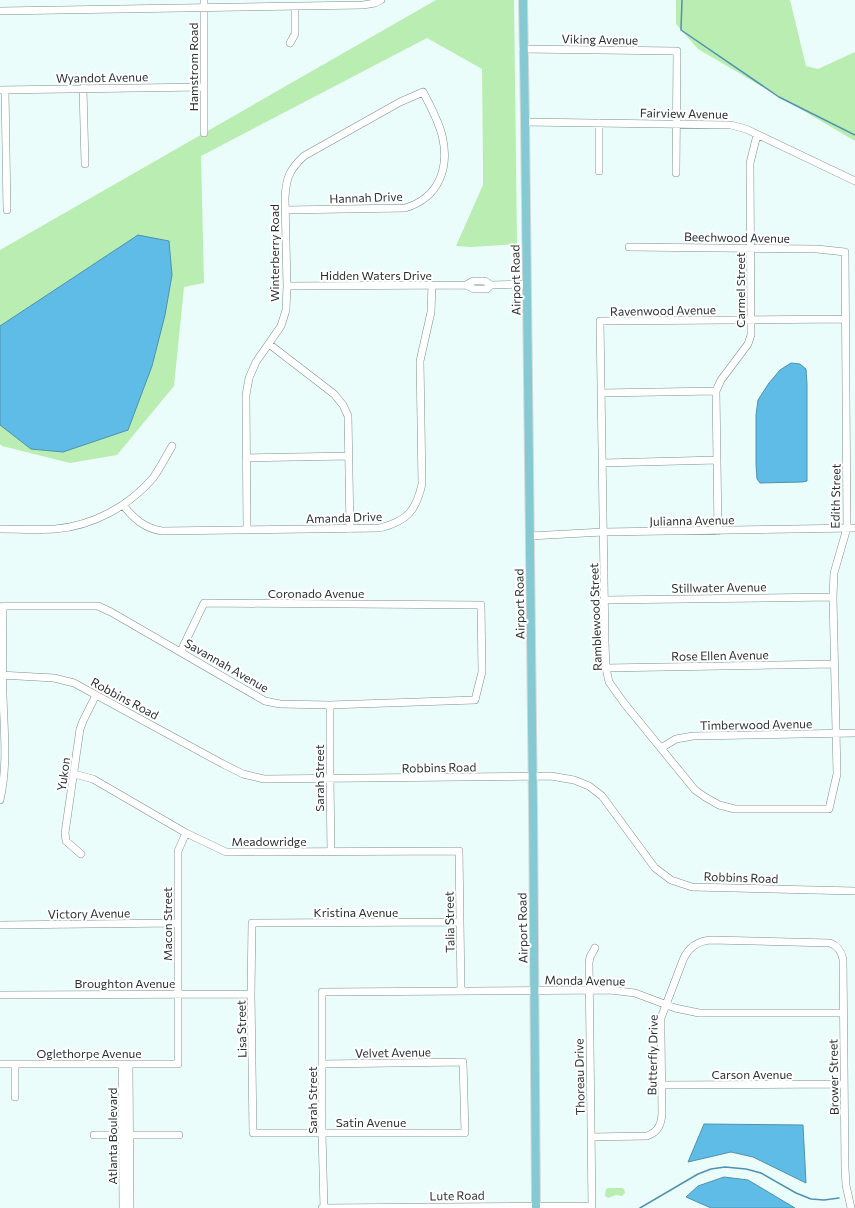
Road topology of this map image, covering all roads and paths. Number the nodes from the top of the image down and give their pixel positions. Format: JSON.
{"nodes":[{"id":1,"x":381,"y":0,"type":"edge"},
{"id":2,"x":523,"y":0,"type":"edge"},
{"id":3,"x":204,"y":4,"type":"edge"},
{"id":4,"x":295,"y":7,"type":"junction"},
{"id":5,"x":0,"y":11,"type":"edge"},
{"id":6,"x":290,"y":43,"type":"dead end"},
{"id":7,"x":523,"y":49,"type":"junction"},
{"id":8,"x":203,"y":87,"type":"junction"},
{"id":9,"x":83,"y":88,"type":"junction"},
{"id":10,"x":3,"y":90,"type":"edge"},
{"id":11,"x":423,"y":92,"type":"joint"},
{"id":12,"x":525,"y":122,"type":"junction"},
{"id":13,"x":600,"y":122,"type":"junction"},
{"id":14,"x":676,"y":124,"type":"junction"},
{"id":15,"x":204,"y":133,"type":"dead end"},
{"id":16,"x":757,"y":135,"type":"junction"},
{"id":17,"x":85,"y":164,"type":"dead end"},
{"id":18,"x":599,"y":171,"type":"dead end"},
{"id":19,"x":676,"y":173,"type":"dead end"},
{"id":20,"x":855,"y":181,"type":"edge"},
{"id":21,"x":7,"y":210,"type":"dead end"},
{"id":22,"x":286,"y":210,"type":"junction"},
{"id":23,"x":629,"y":247,"type":"dead end"},
{"id":24,"x":751,"y":248,"type":"junction"},
{"id":25,"x":845,"y":252,"type":"joint"},
{"id":26,"x":527,"y":284,"type":"junction"},
{"id":27,"x":432,"y":285,"type":"junction"},
{"id":28,"x":286,"y":286,"type":"junction"},
{"id":29,"x":845,"y":319,"type":"junction"},
{"id":30,"x":751,"y":320,"type":"junction"},
{"id":31,"x":600,"y":321,"type":"joint"},
{"id":32,"x":269,"y":344,"type":"junction"},
{"id":33,"x":716,"y":391,"type":"junction"},
{"id":34,"x":602,"y":393,"type":"junction"},
{"id":35,"x":172,"y":446,"type":"dead end"},
{"id":36,"x":349,"y":456,"type":"junction"},
{"id":37,"x":246,"y":458,"type":"junction"},
{"id":38,"x":717,"y":460,"type":"junction"},
{"id":39,"x":603,"y":463,"type":"junction"},
{"id":40,"x":123,"y":505,"type":"junction"},
{"id":41,"x":0,"y":528,"type":"edge"},
{"id":42,"x":851,"y":528,"type":"edge"},
{"id":43,"x":247,"y":529,"type":"junction"},
{"id":44,"x":350,"y":529,"type":"junction"},
{"id":45,"x":718,"y":531,"type":"junction"},
{"id":46,"x":603,"y":532,"type":"junction"},
{"id":47,"x":530,"y":536,"type":"junction"},
{"id":48,"x":833,"y":597,"type":"junction"},
{"id":49,"x":605,"y":600,"type":"junction"},
{"id":50,"x":180,"y":651,"type":"junction"},
{"id":51,"x":834,"y":664,"type":"junction"},
{"id":52,"x":606,"y":668,"type":"junction"},
{"id":53,"x":1,"y":675,"type":"edge"},
{"id":54,"x":96,"y":695,"type":"junction"},
{"id":55,"x":475,"y":700,"type":"joint"},
{"id":56,"x":330,"y":705,"type":"junction"},
{"id":57,"x":836,"y":733,"type":"junction"},
{"id":58,"x":855,"y":733,"type":"edge"},
{"id":59,"x":661,"y":748,"type":"junction"},
{"id":60,"x":74,"y":774,"type":"junction"},
{"id":61,"x":533,"y":777,"type":"junction"},
{"id":62,"x":330,"y":779,"type":"junction"},
{"id":63,"x":0,"y":800,"type":"edge"},
{"id":64,"x":829,"y":809,"type":"joint"},
{"id":65,"x":186,"y":833,"type":"junction"},
{"id":66,"x":458,"y":851,"type":"joint"},
{"id":67,"x":331,"y":852,"type":"junction"},
{"id":68,"x":81,"y":854,"type":"dead end"},
{"id":69,"x":855,"y":891,"type":"edge"},
{"id":70,"x":460,"y":922,"type":"junction"},
{"id":71,"x":178,"y":923,"type":"junction"},
{"id":72,"x":252,"y":923,"type":"joint"},
{"id":73,"x":0,"y":925,"type":"edge"},
{"id":74,"x":595,"y":948,"type":"dead end"},
{"id":75,"x":838,"y":948,"type":"joint"},
{"id":76,"x":535,"y":990,"type":"junction"},
{"id":77,"x":589,"y":990,"type":"junction"},
{"id":78,"x":461,"y":991,"type":"junction"},
{"id":79,"x":322,"y":992,"type":"joint"},
{"id":80,"x":179,"y":994,"type":"junction"},
{"id":81,"x":251,"y":994,"type":"junction"},
{"id":82,"x":0,"y":995,"type":"edge"},
{"id":83,"x":665,"y":1004,"type":"junction"},
{"id":84,"x":843,"y":1013,"type":"junction"},
{"id":85,"x":0,"y":1064,"type":"edge"},
{"id":86,"x":15,"y":1064,"type":"junction"},
{"id":87,"x":126,"y":1064,"type":"junction"},
{"id":88,"x":178,"y":1064,"type":"joint"},
{"id":89,"x":323,"y":1064,"type":"junction"},
{"id":90,"x":844,"y":1084,"type":"junction"},
{"id":91,"x":661,"y":1086,"type":"junction"},
{"id":92,"x":15,"y":1097,"type":"dead end"},
{"id":93,"x":253,"y":1133,"type":"joint"},
{"id":94,"x":322,"y":1133,"type":"junction"},
{"id":95,"x":466,"y":1133,"type":"joint"},
{"id":96,"x":94,"y":1135,"type":"dead end"},
{"id":97,"x":126,"y":1135,"type":"junction"},
{"id":98,"x":179,"y":1135,"type":"dead end"},
{"id":99,"x":591,"y":1137,"type":"junction"},
{"id":100,"x":536,"y":1207,"type":"edge"},
{"id":101,"x":592,"y":1207,"type":"edge"},
{"id":102,"x":123,"y":1208,"type":"edge"},
{"id":103,"x":130,"y":1208,"type":"edge"},
{"id":104,"x":323,"y":1208,"type":"edge"},
{"id":105,"x":851,"y":1208,"type":"edge"}],
"edges":[{"from":1,"to":4,"type":"street"},
{"from":2,"to":7,"type":"main road","name":"Airport Road"},
{"from":3,"to":4,"type":"street"},
{"from":3,"to":5,"type":"street"},
{"from":3,"to":8,"type":"street","name":"Hamstrom Road"},
{"from":4,"to":6,"type":"street"},
{"from":7,"to":12,"type":"main road","name":"Airport Road"},
{"from":7,"to":14,"type":"street","name":"Viking Avenue"},
{"from":8,"to":9,"type":"street","name":"Wyandot Avenue"},
{"from":8,"to":15,"type":"street","name":"Hamstrom Road"},
{"from":9,"to":10,"type":"street","name":"Wyandot Avenue"},
{"from":9,"to":17,"type":"street"},
{"from":10,"to":21,"type":"street"},
{"from":11,"to":22,"type":"street","name":"Winterberry Road"},
{"from":11,"to":22,"type":"street","name":"Hannah Drive"},
{"from":12,"to":13,"type":"street","name":"Fairview Avenue"},
{"from":12,"to":26,"type":"main road","name":"Airport Road"},
{"from":13,"to":14,"type":"street","name":"Fairview Avenue"},
{"from":13,"to":18,"type":"street"},
{"from":14,"to":16,"type":"street","name":"Fairview Avenue"},
{"from":14,"to":19,"type":"street"},
{"from":16,"to":20,"type":"street","name":"Fairview Avenue"},
{"from":16,"to":24,"type":"street","name":"Carmel Street"},
{"from":22,"to":28,"type":"street","name":"Winterberry Road"},
{"from":23,"to":24,"type":"street","name":"Beechwood Avenue"},
{"from":24,"to":25,"type":"street","name":"Beechwood Avenue"},
{"from":24,"to":30,"type":"street","name":"Carmel Street"},
{"from":25,"to":29,"type":"street","name":"Edith Street"},
{"from":26,"to":27,"type":"street","name":"Hidden Waters Drive"},
{"from":26,"to":47,"type":"main road","name":"Airport Road"},
{"from":27,"to":28,"type":"street","name":"Hidden Waters Drive"},
{"from":27,"to":44,"type":"street","name":"Amanda Drive"},
{"from":28,"to":32,"type":"street","name":"Winterberry Road"},
{"from":29,"to":30,"type":"street","name":"Ravenwood Avenue"},
{"from":29,"to":42,"type":"street","name":"Edith Street"},
{"from":30,"to":31,"type":"street","name":"Ravenwood Avenue"},
{"from":30,"to":33,"type":"street","name":"Carmel Street"},
{"from":31,"to":34,"type":"street","name":"Ramblewood Street"},
{"from":32,"to":36,"type":"street"},
{"from":32,"to":37,"type":"street","name":"Winterberry Road"},
{"from":33,"to":34,"type":"street"},
{"from":33,"to":38,"type":"street"},
{"from":34,"to":39,"type":"street","name":"Ramblewood Street"},
{"from":35,"to":40,"type":"street"},
{"from":36,"to":37,"type":"street"},
{"from":36,"to":44,"type":"street"},
{"from":37,"to":43,"type":"street","name":"Winterberry Road"},
{"from":38,"to":39,"type":"street"},
{"from":38,"to":45,"type":"street"},
{"from":39,"to":46,"type":"street","name":"Ramblewood Street"},
{"from":40,"to":41,"type":"street"},
{"from":40,"to":43,"type":"street","name":"Amanda Drive"},
{"from":42,"to":45,"type":"street","name":"Julianna Avenue"},
{"from":42,"to":48,"type":"street","name":"Edith Street"},
{"from":43,"to":44,"type":"street","name":"Amanda Drive"},
{"from":45,"to":46,"type":"street","name":"Julianna Avenue"},
{"from":46,"to":47,"type":"street","name":"Julianna Avenue"},
{"from":46,"to":49,"type":"street","name":"Ramblewood Street"},
{"from":47,"to":61,"type":"main road","name":"Airport Road"},
{"from":48,"to":49,"type":"street","name":"Stillwater Avenue"},
{"from":48,"to":51,"type":"street","name":"Edith Street"},
{"from":49,"to":52,"type":"street","name":"Ramblewood Street"},
{"from":50,"to":53,"type":"street","name":"Savannah Avenue"},
{"from":50,"to":55,"type":"street","name":"Coronado Avenue"},
{"from":50,"to":56,"type":"street","name":"Savannah Avenue"},
{"from":51,"to":52,"type":"street","name":"Rose Ellen Avenue"},
{"from":51,"to":57,"type":"street","name":"Edith Street"},
{"from":52,"to":59,"type":"street","name":"Ramblewood Street"},
{"from":53,"to":54,"type":"street","name":"Robbins Road"},
{"from":53,"to":63,"type":"street"},
{"from":54,"to":60,"type":"street","name":"Yukon"},
{"from":54,"to":62,"type":"street","name":"Robbins Road"},
{"from":55,"to":56,"type":"street","name":"Savannah Avenue"},
{"from":56,"to":62,"type":"street","name":"Sarah Street"},
{"from":57,"to":58,"type":"street","name":"Timberwood Avenue"},
{"from":57,"to":59,"type":"street","name":"Timberwood Avenue"},
{"from":57,"to":64,"type":"street","name":"Edith Street"},
{"from":59,"to":64,"type":"street","name":"Ramblewood Street"},
{"from":60,"to":65,"type":"street","name":"Meadowridge"},
{"from":60,"to":68,"type":"street","name":"Yukon"},
{"from":61,"to":62,"type":"street","name":"Robbins Road"},
{"from":61,"to":69,"type":"street","name":"Robbins Road"},
{"from":61,"to":76,"type":"main road","name":"Airport Road"},
{"from":62,"to":67,"type":"street","name":"Sarah Street"},
{"from":65,"to":67,"type":"street","name":"Meadowridge"},
{"from":65,"to":71,"type":"street","name":"Macon Street"},
{"from":66,"to":67,"type":"street","name":"Meadowridge"},
{"from":66,"to":70,"type":"street","name":"Talia Street"},
{"from":70,"to":72,"type":"street","name":"Kristina Avenue"},
{"from":70,"to":78,"type":"street","name":"Talia Street"},
{"from":71,"to":73,"type":"street","name":"Victory Avenue"},
{"from":71,"to":80,"type":"street","name":"Macon Street"},
{"from":72,"to":81,"type":"street","name":"Lisa Street"},
{"from":74,"to":77,"type":"street","name":"Thoreau Drive"},
{"from":75,"to":83,"type":"street","name":"Butterfly Drive"},
{"from":75,"to":84,"type":"street","name":"Brower Street"},
{"from":76,"to":77,"type":"street","name":"Monda Avenue"},
{"from":76,"to":78,"type":"street","name":"Monda Avenue"},
{"from":76,"to":100,"type":"main road","name":"Airport Road"},
{"from":77,"to":83,"type":"street","name":"Monda Avenue"},
{"from":77,"to":99,"type":"street","name":"Thoreau Drive"},
{"from":78,"to":79,"type":"street","name":"Monda Avenue"},
{"from":79,"to":89,"type":"street","name":"Sarah Street"},
{"from":80,"to":81,"type":"street","name":"Broughton Avenue"},
{"from":80,"to":82,"type":"street","name":"Broughton Avenue"},
{"from":80,"to":88,"type":"street","name":"Macon Street"},
{"from":81,"to":93,"type":"street","name":"Lisa Street"},
{"from":83,"to":84,"type":"street","name":"Monda Avenue"},
{"from":83,"to":91,"type":"street","name":"Butterfly Drive"},
{"from":84,"to":90,"type":"street","name":"Brower Street"},
{"from":85,"to":86,"type":"street","name":"Oglethorpe Avenue"},
{"from":86,"to":87,"type":"street","name":"Oglethorpe Avenue"},
{"from":86,"to":92,"type":"street"},
{"from":87,"to":88,"type":"street","name":"Oglethorpe Avenue"},
{"from":87,"to":97,"type":"street","name":"Atlanta Boulevard"},
{"from":89,"to":94,"type":"street","name":"Sarah Street"},
{"from":89,"to":95,"type":"street","name":"Velvet Avenue"},
{"from":90,"to":91,"type":"street","name":"Carson Avenue"},
{"from":90,"to":105,"type":"street","name":"Brower Street"},
{"from":91,"to":99,"type":"street","name":"Butterfly Drive"},
{"from":93,"to":94,"type":"street","name":"Satin Avenue"},
{"from":94,"to":95,"type":"street","name":"Satin Avenue"},
{"from":94,"to":104,"type":"street","name":"Sarah Street"},
{"from":96,"to":97,"type":"street"},
{"from":97,"to":98,"type":"street"},
{"from":97,"to":102,"type":"street","name":"Atlanta Boulevard"},
{"from":97,"to":103,"type":"street","name":"Atlanta Boulevard"},
{"from":99,"to":101,"type":"street","name":"Thoreau Drive"},
{"from":100,"to":101,"type":"street","name":"Lute Road"},
{"from":100,"to":104,"type":"street","name":"Lute Road"}]}
